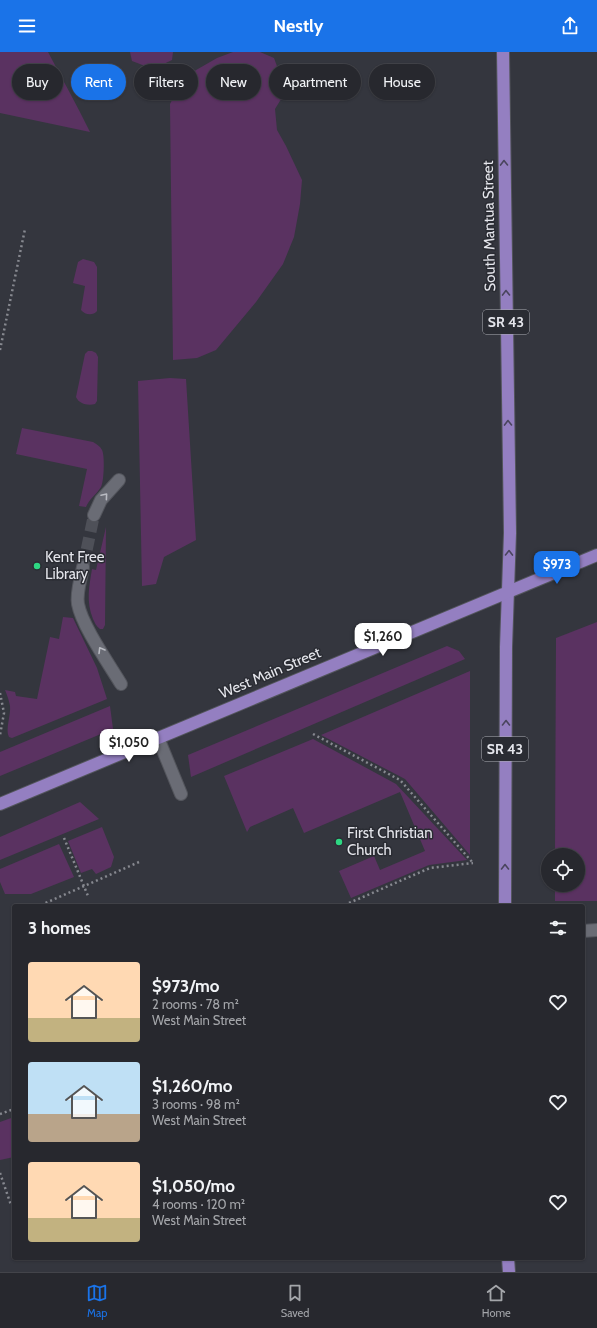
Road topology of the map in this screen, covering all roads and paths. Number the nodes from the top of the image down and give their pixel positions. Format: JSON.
{"nodes":[{"id":1,"x":502,"y":52,"type":"edge"},
{"id":2,"x":25,"y":229,"type":"dead end"},
{"id":3,"x":0,"y":350,"type":"edge"},
{"id":4,"x":119,"y":480,"type":"dead end"},
{"id":5,"x":94,"y":515,"type":"tunnel mouth"},
{"id":6,"x":597,"y":555,"type":"edge"},
{"id":7,"x":83,"y":567,"type":"tunnel mouth"},
{"id":8,"x":508,"y":592,"type":"junction"},
{"id":9,"x":121,"y":684,"type":"dead end"},
{"id":10,"x":0,"y":693,"type":"edge"},
{"id":11,"x":313,"y":734,"type":"dead end"},
{"id":12,"x":0,"y":735,"type":"edge"},
{"id":13,"x":158,"y":738,"type":"junction"},
{"id":14,"x":181,"y":794,"type":"dead end"},
{"id":15,"x":0,"y":804,"type":"edge"},
{"id":16,"x":64,"y":838,"type":"dead end"},
{"id":17,"x":139,"y":862,"type":"dead end"},
{"id":18,"x":84,"y":886,"type":"junction"},
{"id":19,"x":88,"y":896,"type":"dead end"},
{"id":20,"x":349,"y":903,"type":"dead end"},
{"id":21,"x":43,"y":904,"type":"edge"},
{"id":22,"x":505,"y":904,"type":"edge"},
{"id":23,"x":597,"y":930,"type":"edge"},
{"id":24,"x":585,"y":931,"type":"edge"},
{"id":25,"x":12,"y":1110,"type":"edge"},
{"id":26,"x":0,"y":1114,"type":"edge"},
{"id":27,"x":0,"y":1173,"type":"edge"},
{"id":28,"x":12,"y":1205,"type":"edge"},
{"id":29,"x":508,"y":1260,"type":"edge"},
{"id":30,"x":509,"y":1272,"type":"edge"}],
"edges":[{"from":8,"to":1,"type":"main road","name":"South Mantua Street","number":"SR 43","one_way":true},
{"from":2,"to":3,"type":"path"},
{"from":5,"to":4,"type":"street","one_way":true},
{"from":6,"to":8,"type":"main road","name":"West Main Street"},
{"from":9,"to":7,"type":"street","one_way":true},
{"from":8,"to":13,"type":"main road","name":"West Main Street"},
{"from":22,"to":8,"type":"main road","number":"SR 43","one_way":true},
{"from":10,"to":12,"type":"path"},
{"from":11,"to":20,"type":"path"},
{"from":13,"to":14,"type":"street"},
{"from":13,"to":15,"type":"main road","name":"West Main Street"},
{"from":16,"to":18,"type":"path"},
{"from":17,"to":18,"type":"path"},
{"from":18,"to":19,"type":"path"},
{"from":18,"to":21,"type":"path"},
{"from":23,"to":24,"type":"street"},
{"from":25,"to":26,"type":"path"},
{"from":27,"to":28,"type":"path"},
{"from":29,"to":30,"type":"main road"}]}
